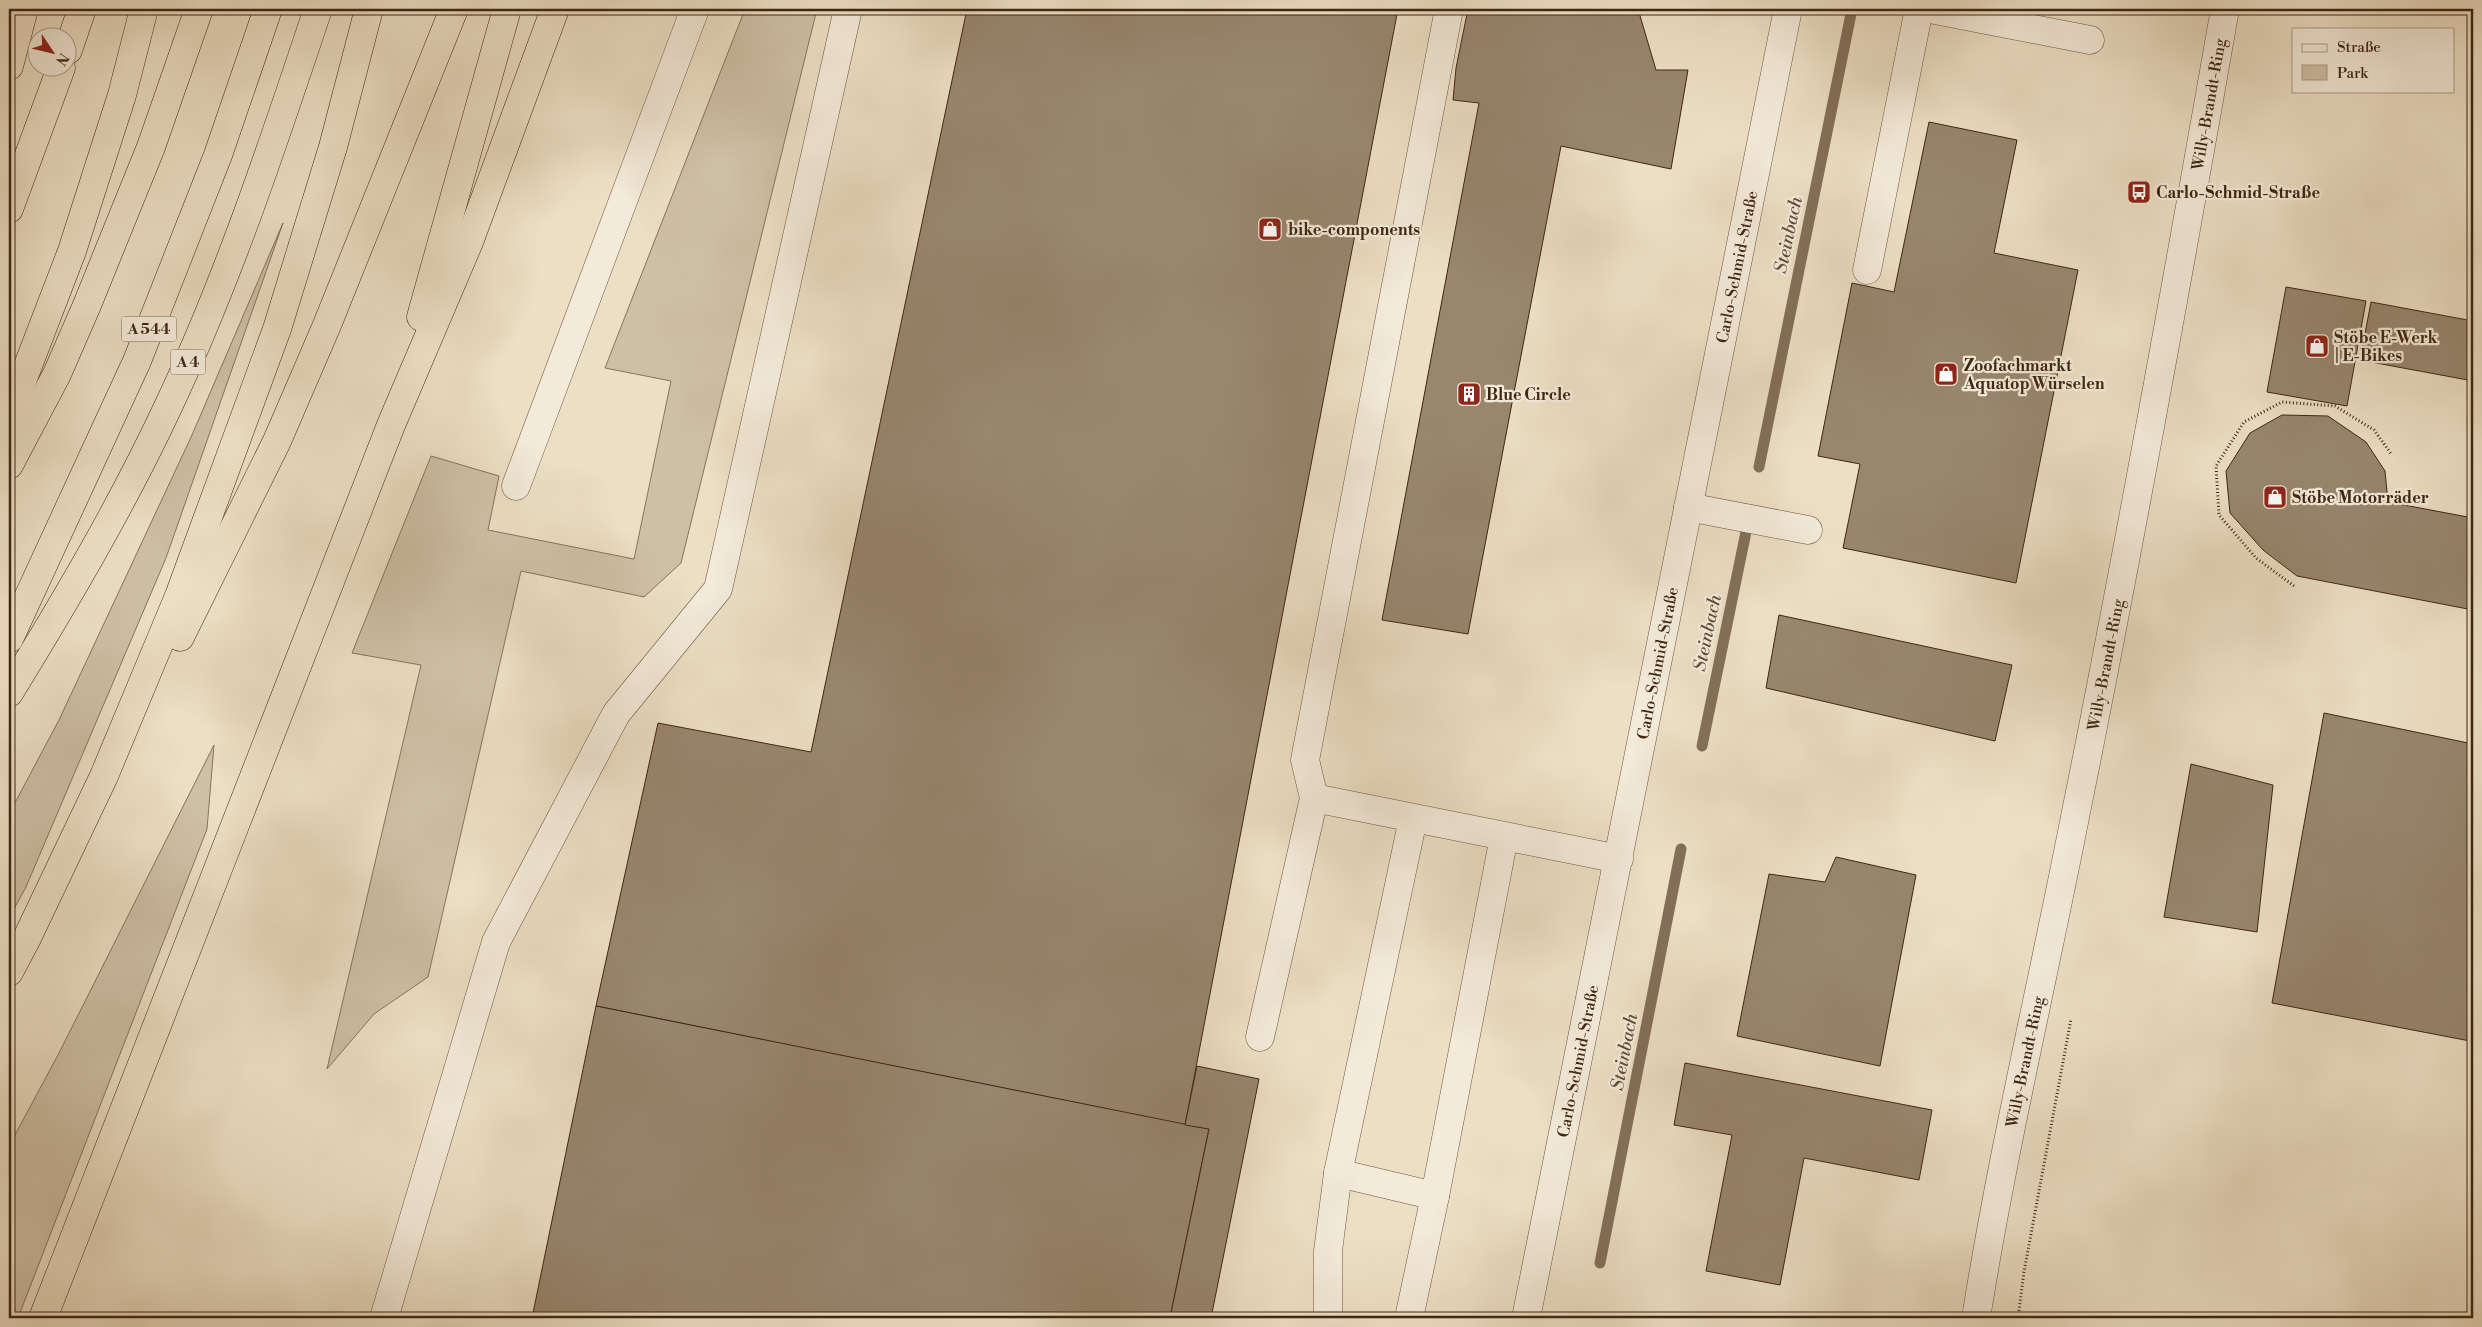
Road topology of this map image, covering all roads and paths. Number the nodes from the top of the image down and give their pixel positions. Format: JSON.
{"nodes":[{"id":1,"x":24,"y":9,"type":"edge"},
{"id":2,"x":82,"y":9,"type":"edge"},
{"id":3,"x":144,"y":9,"type":"edge"},
{"id":4,"x":199,"y":9,"type":"edge"},
{"id":5,"x":268,"y":9,"type":"edge"},
{"id":6,"x":318,"y":9,"type":"edge"},
{"id":7,"x":369,"y":9,"type":"edge"},
{"id":8,"x":454,"y":9,"type":"edge"},
{"id":9,"x":507,"y":9,"type":"edge"},
{"id":10,"x":556,"y":9,"type":"edge"},
{"id":11,"x":695,"y":9,"type":"edge"},
{"id":12,"x":848,"y":9,"type":"edge"},
{"id":13,"x":1449,"y":9,"type":"edge"},
{"id":14,"x":1788,"y":9,"type":"edge"},
{"id":15,"x":1919,"y":9,"type":"edge"},
{"id":16,"x":1930,"y":9,"type":"edge"},
{"id":17,"x":2225,"y":9,"type":"edge"},
{"id":18,"x":76,"y":28,"type":"edge"},
{"id":19,"x":2090,"y":40,"type":"dead end"},
{"id":20,"x":9,"y":66,"type":"edge"},
{"id":21,"x":58,"y":78,"type":"edge"},
{"id":22,"x":9,"y":209,"type":"edge"},
{"id":23,"x":1867,"y":270,"type":"dead end"},
{"id":24,"x":9,"y":415,"type":"edge"},
{"id":25,"x":391,"y":424,"type":"junction"},
{"id":26,"x":2392,"y":455,"type":"dead end"},
{"id":27,"x":9,"y":465,"type":"edge"},
{"id":28,"x":516,"y":486,"type":"dead end"},
{"id":29,"x":1688,"y":507,"type":"junction"},
{"id":30,"x":1808,"y":530,"type":"dead end"},
{"id":31,"x":2294,"y":586,"type":"dead end"},
{"id":32,"x":9,"y":639,"type":"edge"},
{"id":33,"x":9,"y":693,"type":"edge"},
{"id":34,"x":104,"y":776,"type":"junction"},
{"id":35,"x":1314,"y":798,"type":"junction"},
{"id":36,"x":1413,"y":819,"type":"junction"},
{"id":37,"x":1504,"y":837,"type":"junction"},
{"id":38,"x":1619,"y":859,"type":"junction"},
{"id":39,"x":9,"y":972,"type":"edge"},
{"id":40,"x":1260,"y":1037,"type":"dead end"},
{"id":41,"x":1338,"y":1174,"type":"junction"},
{"id":42,"x":1436,"y":1196,"type":"junction"},
{"id":43,"x":43,"y":1318,"type":"edge"},
{"id":44,"x":384,"y":1318,"type":"edge"},
{"id":45,"x":1328,"y":1318,"type":"edge"},
{"id":46,"x":1409,"y":1318,"type":"edge"},
{"id":47,"x":1526,"y":1318,"type":"edge"},
{"id":48,"x":1976,"y":1318,"type":"edge"}],
"edges":[{"from":1,"to":20,"type":"highway"},
{"from":2,"to":18,"type":"highway"},
{"from":3,"to":24,"type":"highway"},
{"from":4,"to":27,"type":"highway"},
{"from":5,"to":32,"type":"highway","number":"A 544"},
{"from":6,"to":33,"type":"highway","number":"A 4"},
{"from":7,"to":34,"type":"highway"},
{"from":8,"to":34,"type":"highway"},
{"from":9,"to":25,"type":"highway"},
{"from":10,"to":25,"type":"highway"},
{"from":11,"to":28,"type":"street"},
{"from":12,"to":44,"type":"street"},
{"from":13,"to":35,"type":"street"},
{"from":14,"to":29,"type":"street","name":"Carlo-Schmid-Straße"},
{"from":15,"to":23,"type":"street"},
{"from":16,"to":19,"type":"street"},
{"from":17,"to":48,"type":"street","name":"Willy-Brandt-Ring"},
{"from":21,"to":22,"type":"highway"},
{"from":25,"to":43,"type":"highway"},
{"from":26,"to":31,"type":"path"},
{"from":29,"to":30,"type":"street"},
{"from":29,"to":38,"type":"street","name":"Carlo-Schmid-Straße"},
{"from":34,"to":39,"type":"highway"},
{"from":35,"to":36,"type":"street"},
{"from":35,"to":40,"type":"street"},
{"from":36,"to":37,"type":"street"},
{"from":36,"to":41,"type":"street"},
{"from":37,"to":38,"type":"street"},
{"from":37,"to":42,"type":"street"},
{"from":38,"to":47,"type":"street","name":"Carlo-Schmid-Straße"},
{"from":41,"to":42,"type":"street"},
{"from":41,"to":45,"type":"street"},
{"from":42,"to":46,"type":"street"}]}
